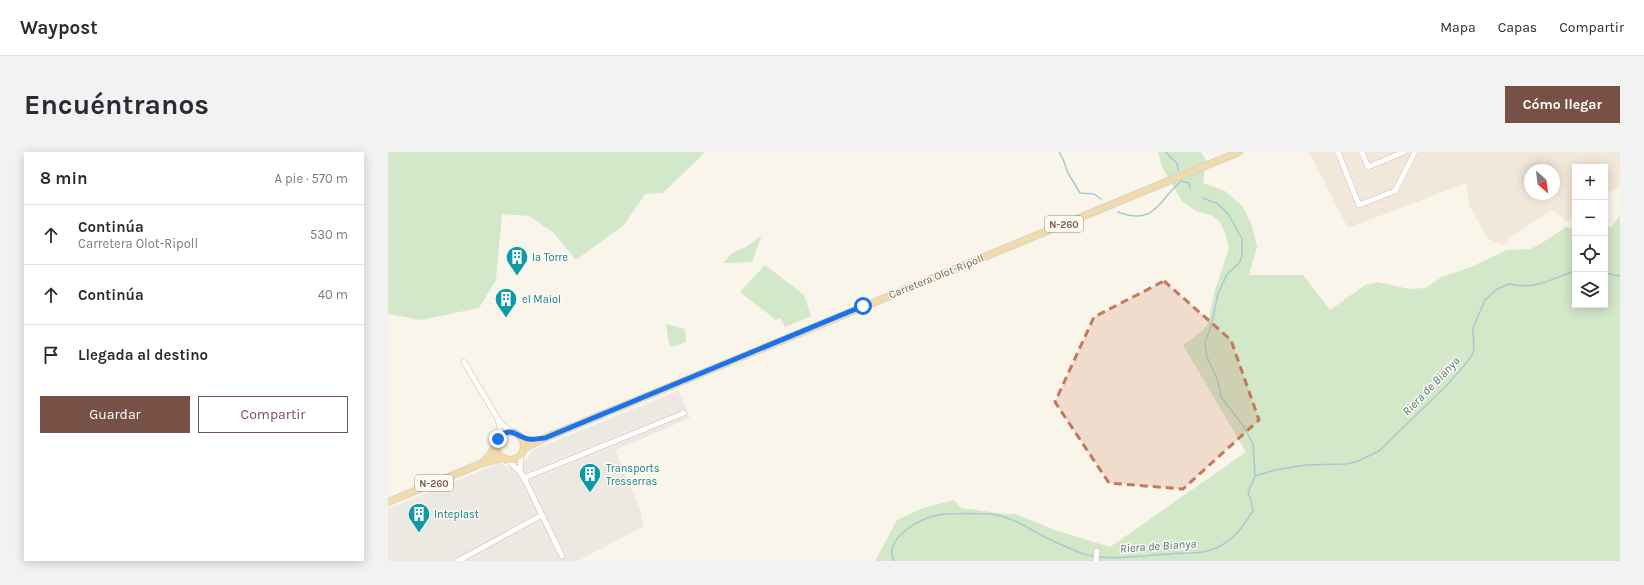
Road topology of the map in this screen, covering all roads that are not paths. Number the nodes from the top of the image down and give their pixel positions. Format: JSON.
{"nodes":[{"id":1,"x":1239,"y":152,"type":"edge"},
{"id":2,"x":1338,"y":152,"type":"edge"},
{"id":3,"x":1362,"y":152,"type":"edge"},
{"id":4,"x":1404,"y":152,"type":"edge"},
{"id":5,"x":1415,"y":152,"type":"edge"},
{"id":6,"x":464,"y":362,"type":"dead end"},
{"id":7,"x":684,"y":413,"type":"dead end"},
{"id":8,"x":498,"y":420,"type":"junction"},
{"id":9,"x":511,"y":432,"type":"junction"},
{"id":10,"x":499,"y":437,"type":"junction"},
{"id":11,"x":522,"y":438,"type":"junction"},
{"id":12,"x":545,"y":438,"type":"junction"},
{"id":13,"x":496,"y":446,"type":"junction"},
{"id":14,"x":525,"y":448,"type":"junction"},
{"id":15,"x":521,"y":456,"type":"junction"},
{"id":16,"x":505,"y":459,"type":"junction"},
{"id":17,"x":480,"y":464,"type":"junction"},
{"id":18,"x":520,"y":472,"type":"junction"},
{"id":19,"x":524,"y":478,"type":"junction"},
{"id":20,"x":388,"y":502,"type":"edge"},
{"id":21,"x":542,"y":515,"type":"junction"},
{"id":22,"x":1097,"y":551,"type":"dead end"},
{"id":23,"x":562,"y":556,"type":"dead end"},
{"id":24,"x":458,"y":561,"type":"edge"},
{"id":25,"x":1096,"y":561,"type":"edge"}],
"edges":[{"from":1,"to":12,"type":"main road","name":"Carretera Olot-Ripoll","number":"N-260"},
{"from":2,"to":5,"type":"street"},
{"from":3,"to":4,"type":"street"},
{"from":6,"to":8,"type":"street"},
{"from":7,"to":19,"type":"street"},
{"from":8,"to":9,"type":"street"},
{"from":8,"to":10,"type":"street"},
{"from":9,"to":10,"type":"main road"},
{"from":9,"to":11,"type":"main road","number":"N-260"},
{"from":10,"to":13,"type":"main road","number":"N-260"},
{"from":11,"to":12,"type":"main road","name":"Carretera Olot-Ripoll","number":"N-260"},
{"from":11,"to":14,"type":"main road"},
{"from":12,"to":14,"type":"main road","name":"Carretera Olot-Ripoll","number":"N-260"},
{"from":13,"to":16,"type":"main road"},
{"from":13,"to":17,"type":"main road","number":"N-260"},
{"from":14,"to":15,"type":"main road"},
{"from":15,"to":16,"type":"main road","number":"N-260"},
{"from":15,"to":18,"type":"street"},
{"from":16,"to":17,"type":"main road","number":"N-260"},
{"from":16,"to":18,"type":"street"},
{"from":17,"to":20,"type":"main road","number":"N-260"},
{"from":18,"to":19,"type":"street"},
{"from":19,"to":21,"type":"street"},
{"from":21,"to":23,"type":"street"},
{"from":21,"to":24,"type":"street"},
{"from":22,"to":25,"type":"street"}]}
